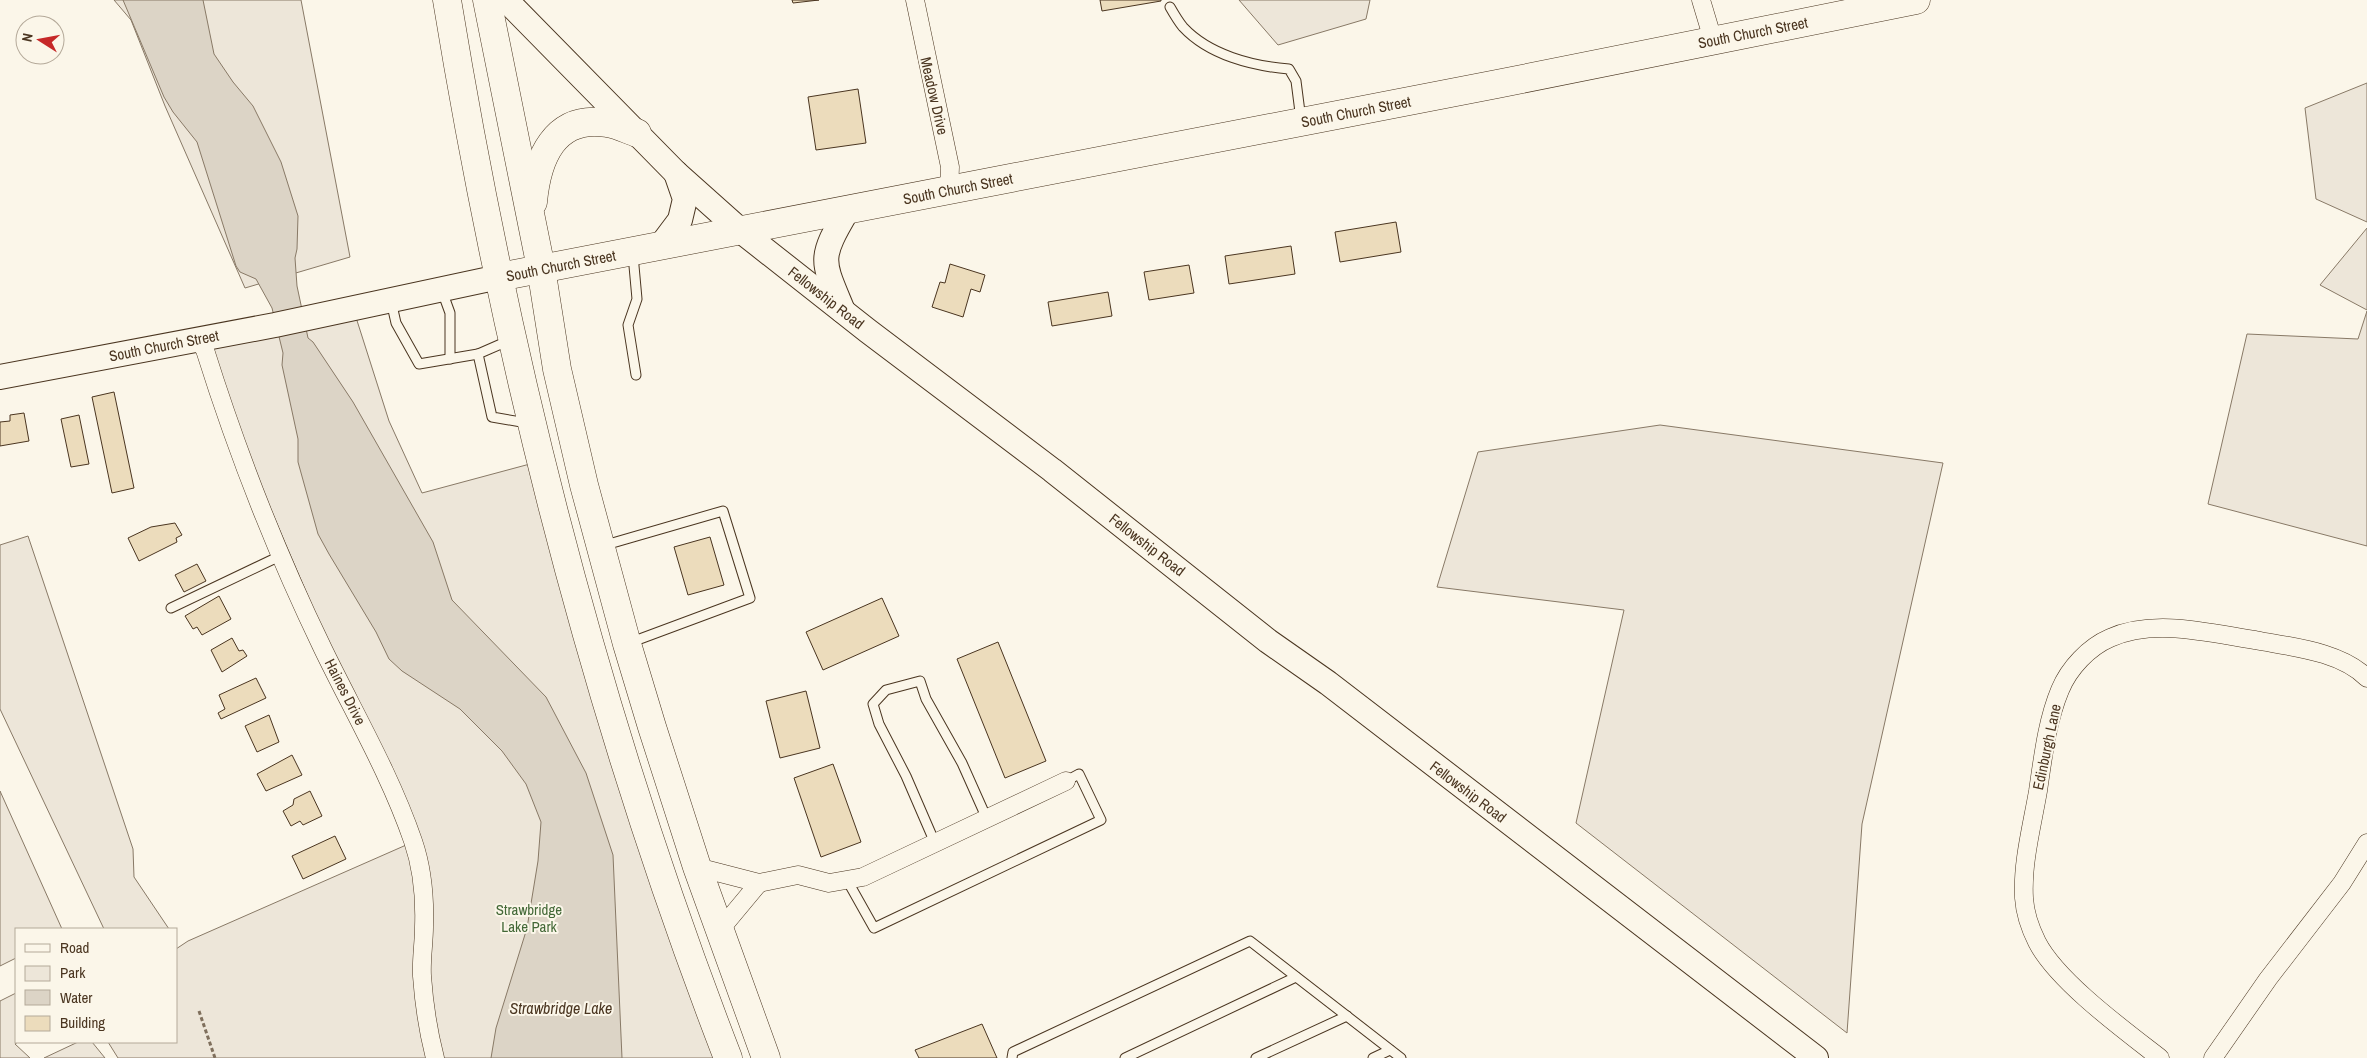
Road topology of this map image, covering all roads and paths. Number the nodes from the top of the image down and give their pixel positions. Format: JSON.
{"nodes":[{"id":1,"x":447,"y":0,"type":"edge"},
{"id":2,"x":487,"y":0,"type":"edge"},
{"id":3,"x":506,"y":0,"type":"edge"},
{"id":4,"x":915,"y":0,"type":"edge"},
{"id":5,"x":1701,"y":0,"type":"edge"},
{"id":6,"x":1916,"y":0,"type":"edge"},
{"id":7,"x":1170,"y":7,"type":"dead end"},
{"id":8,"x":1713,"y":40,"type":"junction"},
{"id":9,"x":1302,"y":122,"type":"junction"},
{"id":10,"x":637,"y":133,"type":"junction"},
{"id":11,"x":676,"y":173,"type":"junction"},
{"id":12,"x":950,"y":191,"type":"junction"},
{"id":13,"x":847,"y":211,"type":"junction"},
{"id":14,"x":532,"y":221,"type":"junction"},
{"id":15,"x":741,"y":231,"type":"junction"},
{"id":16,"x":662,"y":244,"type":"junction"},
{"id":17,"x":633,"y":252,"type":"junction"},
{"id":18,"x":541,"y":268,"type":"junction"},
{"id":19,"x":499,"y":277,"type":"junction"},
{"id":20,"x":442,"y":290,"type":"junction"},
{"id":21,"x":391,"y":301,"type":"junction"},
{"id":22,"x":844,"y":313,"type":"junction"},
{"id":23,"x":198,"y":339,"type":"junction"},
{"id":24,"x":513,"y":339,"type":"junction"},
{"id":25,"x":478,"y":354,"type":"junction"},
{"id":26,"x":450,"y":359,"type":"junction"},
{"id":27,"x":636,"y":375,"type":"dead end"},
{"id":28,"x":0,"y":377,"type":"edge"},
{"id":29,"x":532,"y":424,"type":"junction"},
{"id":30,"x":601,"y":546,"type":"junction"},
{"id":31,"x":280,"y":556,"type":"junction"},
{"id":32,"x":171,"y":608,"type":"dead end"},
{"id":33,"x":627,"y":644,"type":"junction"},
{"id":34,"x":2367,"y":678,"type":"edge"},
{"id":35,"x":1066,"y":781,"type":"joint"},
{"id":36,"x":986,"y":818,"type":"junction"},
{"id":37,"x":935,"y":843,"type":"junction"},
{"id":38,"x":2367,"y":843,"type":"edge"},
{"id":39,"x":697,"y":867,"type":"junction"},
{"id":40,"x":847,"y":880,"type":"junction"},
{"id":41,"x":759,"y":883,"type":"junction"},
{"id":42,"x":719,"y":931,"type":"junction"},
{"id":43,"x":1296,"y":977,"type":"junction"},
{"id":44,"x":199,"y":1012,"type":"dead end"},
{"id":45,"x":1347,"y":1016,"type":"junction"},
{"id":46,"x":1390,"y":1050,"type":"junction"},
{"id":47,"x":215,"y":1058,"type":"edge"},
{"id":48,"x":435,"y":1058,"type":"edge"},
{"id":49,"x":728,"y":1058,"type":"edge"},
{"id":50,"x":766,"y":1058,"type":"edge"},
{"id":51,"x":1012,"y":1058,"type":"edge"},
{"id":52,"x":1125,"y":1058,"type":"edge"},
{"id":53,"x":1256,"y":1058,"type":"edge"},
{"id":54,"x":1373,"y":1058,"type":"edge"},
{"id":55,"x":1401,"y":1058,"type":"edge"},
{"id":56,"x":1816,"y":1058,"type":"edge"},
{"id":57,"x":2160,"y":1058,"type":"edge"},
{"id":58,"x":2213,"y":1058,"type":"edge"}],
"edges":[{"from":1,"to":19,"type":"main road"},
{"from":2,"to":14,"type":"main road"},
{"from":3,"to":10,"type":"street","name":"Fellowship Road"},
{"from":4,"to":12,"type":"street","name":"Meadow Drive"},
{"from":5,"to":8,"type":"street"},
{"from":6,"to":8,"type":"main road","name":"South Church Street"},
{"from":7,"to":9,"type":"lane"},
{"from":8,"to":9,"type":"main road","name":"South Church Street"},
{"from":9,"to":12,"type":"main road","name":"South Church Street"},
{"from":10,"to":11,"type":"street","name":"Fellowship Road"},
{"from":10,"to":14,"type":"main road"},
{"from":11,"to":15,"type":"street","name":"Fellowship Road"},
{"from":11,"to":16,"type":"street"},
{"from":12,"to":13,"type":"main road","name":"South Church Street"},
{"from":13,"to":15,"type":"main road","name":"South Church Street"},
{"from":13,"to":22,"type":"street"},
{"from":14,"to":18,"type":"main road"},
{"from":15,"to":16,"type":"main road","name":"South Church Street"},
{"from":15,"to":22,"type":"street","name":"Fellowship Road"},
{"from":16,"to":17,"type":"main road","name":"South Church Street"},
{"from":17,"to":18,"type":"main road","name":"South Church Street"},
{"from":17,"to":27,"type":"lane"},
{"from":18,"to":19,"type":"main road","name":"South Church Street"},
{"from":18,"to":30,"type":"main road"},
{"from":19,"to":20,"type":"street","name":"South Church Street"},
{"from":19,"to":24,"type":"main road"},
{"from":20,"to":21,"type":"street","name":"South Church Street"},
{"from":20,"to":26,"type":"lane"},
{"from":21,"to":23,"type":"street","name":"South Church Street"},
{"from":21,"to":26,"type":"lane"},
{"from":22,"to":56,"type":"street","name":"Fellowship Road"},
{"from":23,"to":28,"type":"street","name":"South Church Street"},
{"from":23,"to":31,"type":"street","name":"Haines Drive"},
{"from":24,"to":25,"type":"lane"},
{"from":24,"to":29,"type":"main road"},
{"from":25,"to":26,"type":"lane"},
{"from":25,"to":29,"type":"lane"},
{"from":29,"to":49,"type":"main road"},
{"from":30,"to":33,"type":"main road"},
{"from":30,"to":33,"type":"lane"},
{"from":31,"to":32,"type":"lane"},
{"from":31,"to":48,"type":"street","name":"Haines Drive"},
{"from":33,"to":39,"type":"main road"},
{"from":34,"to":57,"type":"street","name":"Edinburgh Lane"},
{"from":35,"to":36,"type":"street"},
{"from":35,"to":40,"type":"lane"},
{"from":36,"to":37,"type":"street"},
{"from":36,"to":37,"type":"lane"},
{"from":37,"to":40,"type":"street"},
{"from":38,"to":58,"type":"street"},
{"from":39,"to":41,"type":"street"},
{"from":39,"to":42,"type":"main road"},
{"from":40,"to":41,"type":"street"},
{"from":41,"to":42,"type":"street"},
{"from":42,"to":50,"type":"main road"},
{"from":43,"to":45,"type":"lane"},
{"from":43,"to":51,"type":"lane"},
{"from":43,"to":52,"type":"lane"},
{"from":44,"to":47,"type":"path"},
{"from":45,"to":46,"type":"lane"},
{"from":45,"to":53,"type":"lane"},
{"from":46,"to":54,"type":"lane"},
{"from":46,"to":55,"type":"lane"}]}
